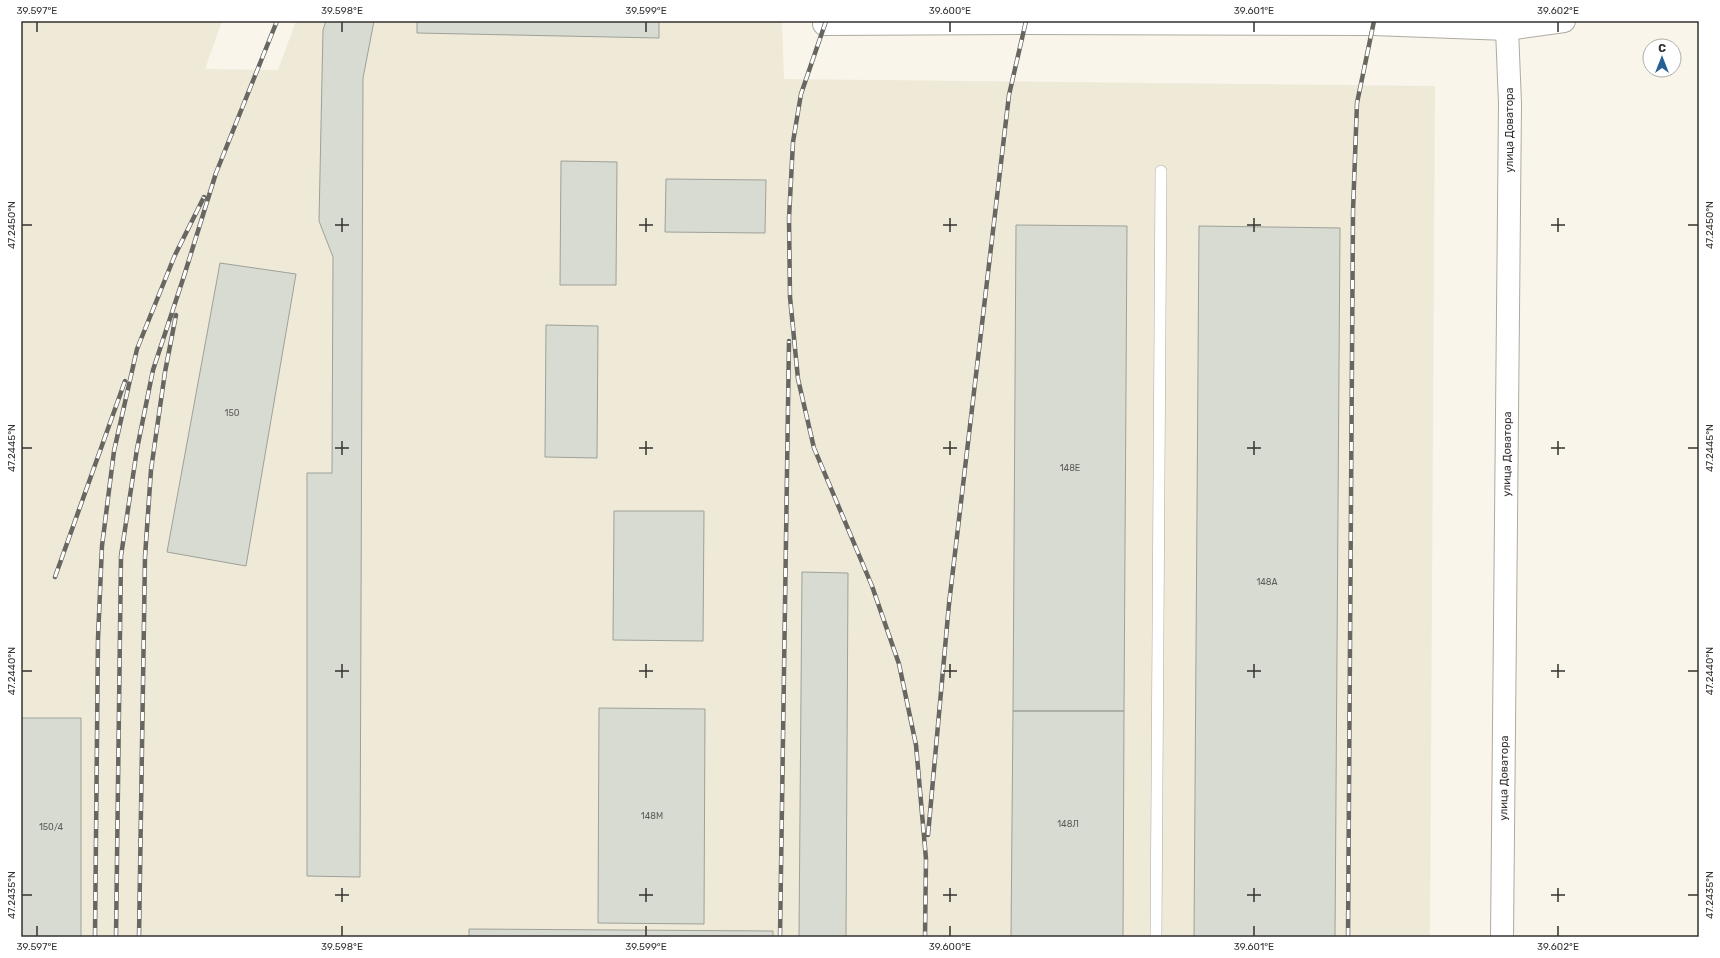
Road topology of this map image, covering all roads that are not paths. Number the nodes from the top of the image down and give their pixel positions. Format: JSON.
{"nodes":[{"id":1,"x":1564,"y":21,"type":"edge"},
{"id":2,"x":824,"y":24,"type":"dead end"},
{"id":3,"x":1507,"y":29,"type":"junction"},
{"id":4,"x":1161,"y":171,"type":"dead end"},
{"id":5,"x":1156,"y":937,"type":"edge"},
{"id":6,"x":1502,"y":937,"type":"edge"}],
"edges":[{"from":1,"to":3,"type":"street"},
{"from":2,"to":3,"type":"street"},
{"from":3,"to":6,"type":"street","name":"улица Доватора"},
{"from":4,"to":5,"type":"lane"}]}
